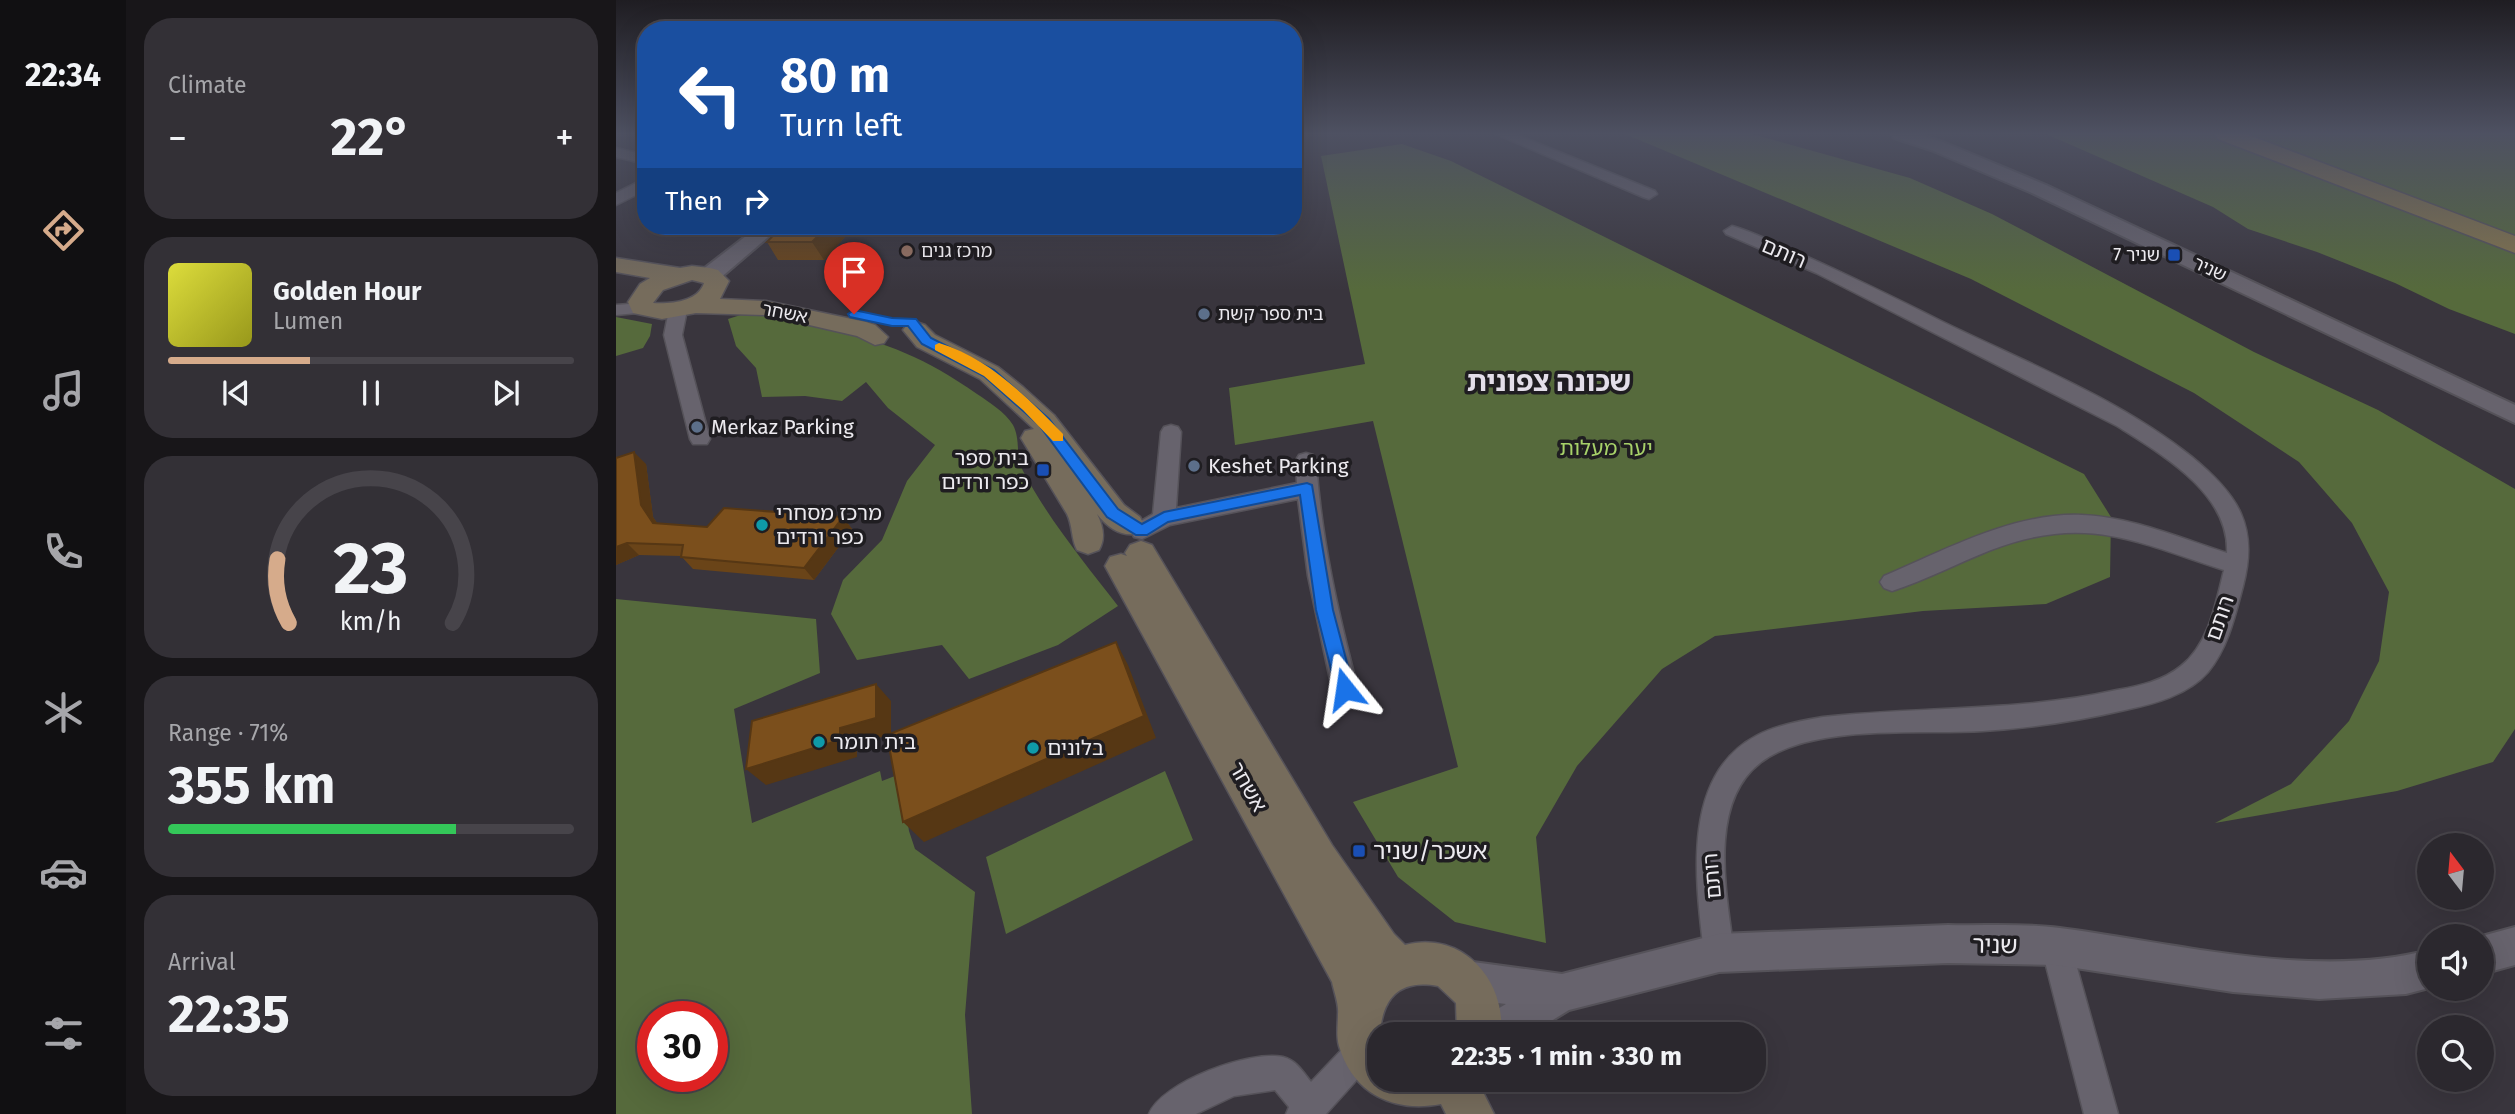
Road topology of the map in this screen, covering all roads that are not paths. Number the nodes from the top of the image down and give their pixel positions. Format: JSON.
{"nodes":[{"id":1,"x":1630,"y":186,"type":"edge"},
{"id":2,"x":2032,"y":186,"type":"edge"},
{"id":3,"x":2362,"y":186,"type":"edge"},
{"id":4,"x":637,"y":188,"type":"edge"},
{"id":5,"x":1649,"y":194,"type":"dead end"},
{"id":6,"x":616,"y":200,"type":"edge"},
{"id":7,"x":1732,"y":230,"type":"dead end"},
{"id":8,"x":761,"y":235,"type":"edge"},
{"id":9,"x":2515,"y":245,"type":"edge"},
{"id":10,"x":616,"y":265,"type":"edge"},
{"id":11,"x":681,"y":275,"type":"junction"},
{"id":12,"x":616,"y":278,"type":"edge"},
{"id":13,"x":714,"y":279,"type":"junction"},
{"id":14,"x":645,"y":299,"type":"junction"},
{"id":15,"x":685,"y":307,"type":"junction"},
{"id":16,"x":616,"y":310,"type":"edge"},
{"id":17,"x":895,"y":333,"type":"junction"},
{"id":18,"x":2515,"y":415,"type":"edge"},
{"id":19,"x":1171,"y":432,"type":"dead end"},
{"id":20,"x":700,"y":439,"type":"dead end"},
{"id":21,"x":1306,"y":460,"type":"dead end"},
{"id":22,"x":1307,"y":489,"type":"junction"},
{"id":23,"x":1139,"y":539,"type":"junction"},
{"id":24,"x":1088,"y":542,"type":"junction"},
{"id":25,"x":2237,"y":565,"type":"junction"},
{"id":26,"x":1892,"y":582,"type":"dead end"},
{"id":27,"x":1345,"y":689,"type":"dead end"},
{"id":28,"x":2056,"y":946,"type":"junction"},
{"id":29,"x":2515,"y":946,"type":"edge"},
{"id":30,"x":2494,"y":952,"type":"edge"},
{"id":31,"x":1719,"y":953,"type":"junction"},
{"id":32,"x":1398,"y":968,"type":"junction"},
{"id":33,"x":2417,"y":972,"type":"edge"},
{"id":34,"x":1466,"y":980,"type":"junction"},
{"id":35,"x":1562,"y":993,"type":"junction"},
{"id":36,"x":1481,"y":1022,"type":"edge"},
{"id":37,"x":1513,"y":1022,"type":"edge"},
{"id":38,"x":1360,"y":1033,"type":"junction"},
{"id":39,"x":1367,"y":1064,"type":"edge"},
{"id":40,"x":1458,"y":1092,"type":"edge"},
{"id":41,"x":1307,"y":1110,"type":"edge"},
{"id":42,"x":1166,"y":1114,"type":"edge"},
{"id":43,"x":1471,"y":1114,"type":"edge"},
{"id":44,"x":2101,"y":1114,"type":"edge"}],
"edges":[{"from":1,"to":5,"type":"street"},
{"from":2,"to":18,"type":"street","name":"שניר"},
{"from":3,"to":9,"type":"main road"},
{"from":4,"to":6,"type":"street"},
{"from":7,"to":25,"type":"street","name":"רותם"},
{"from":8,"to":13,"type":"street"},
{"from":10,"to":11,"type":"main road"},
{"from":11,"to":13,"type":"main road","name":"אשחר"},
{"from":11,"to":14,"type":"main road"},
{"from":12,"to":14,"type":"main road"},
{"from":13,"to":15,"type":"main road"},
{"from":13,"to":17,"type":"main road","name":"אשחר"},
{"from":14,"to":15,"type":"main road","name":"אשחר"},
{"from":14,"to":16,"type":"street"},
{"from":15,"to":17,"type":"main road","name":"אשחר"},
{"from":15,"to":20,"type":"street"},
{"from":17,"to":23,"type":"main road","name":"אשחר"},
{"from":17,"to":24,"type":"main road","name":"אשחר"},
{"from":19,"to":23,"type":"street"},
{"from":21,"to":22,"type":"street"},
{"from":22,"to":23,"type":"street"},
{"from":22,"to":27,"type":"street"},
{"from":23,"to":24,"type":"main road"},
{"from":23,"to":24,"type":"main road","name":"אשחר"},
{"from":23,"to":32,"type":"main road","name":"אשחר"},
{"from":23,"to":38,"type":"main road","name":"אשחר"},
{"from":25,"to":26,"type":"street"},
{"from":25,"to":31,"type":"street","name":"רותם"},
{"from":28,"to":31,"type":"street","name":"שניר"},
{"from":28,"to":33,"type":"street","name":"שניר"},
{"from":28,"to":44,"type":"street"},
{"from":29,"to":30,"type":"street"},
{"from":31,"to":35,"type":"street","name":"שניר"},
{"from":32,"to":34,"type":"main road"},
{"from":32,"to":38,"type":"main road"},
{"from":34,"to":35,"type":"street","name":"שניר"},
{"from":34,"to":36,"type":"main road"},
{"from":35,"to":37,"type":"street","name":"שניר"},
{"from":38,"to":39,"type":"main road"},
{"from":38,"to":41,"type":"street"},
{"from":40,"to":43,"type":"main road"},
{"from":41,"to":42,"type":"street"}]}
